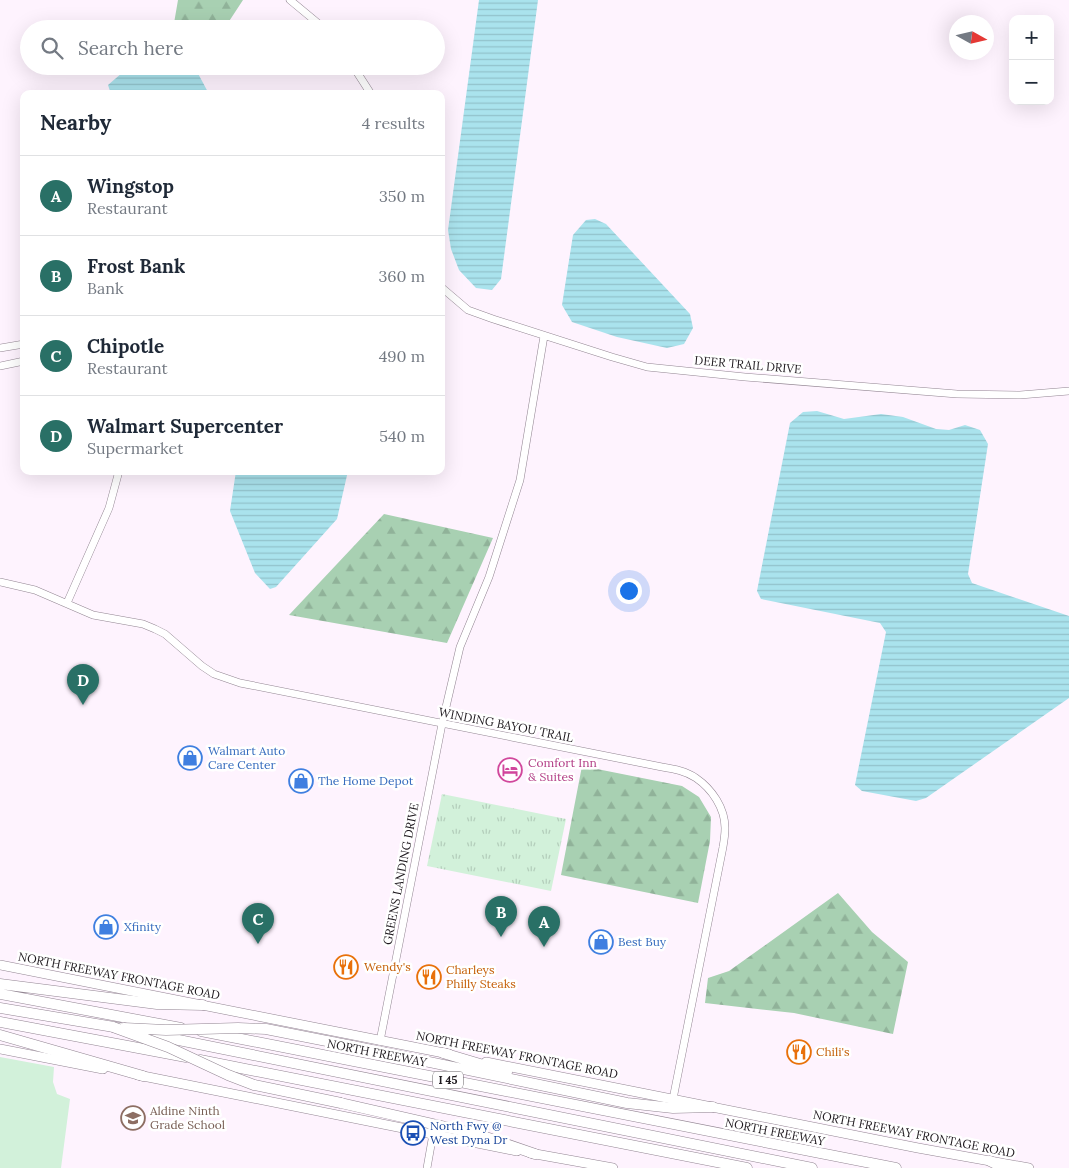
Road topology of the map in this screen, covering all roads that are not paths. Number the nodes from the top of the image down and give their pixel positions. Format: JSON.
{"nodes":[{"id":1,"x":290,"y":0,"type":"edge"},
{"id":2,"x":314,"y":20,"type":"edge"},
{"id":3,"x":359,"y":75,"type":"edge"},
{"id":4,"x":368,"y":90,"type":"edge"},
{"id":5,"x":445,"y":290,"type":"edge"},
{"id":6,"x":544,"y":336,"type":"junction"},
{"id":7,"x":20,"y":345,"type":"edge"},
{"id":8,"x":0,"y":348,"type":"edge"},
{"id":9,"x":20,"y":363,"type":"edge"},
{"id":10,"x":0,"y":366,"type":"edge"},
{"id":11,"x":1069,"y":392,"type":"edge"},
{"id":12,"x":118,"y":475,"type":"edge"},
{"id":13,"x":0,"y":582,"type":"edge"},
{"id":14,"x":67,"y":604,"type":"junction"},
{"id":15,"x":442,"y":724,"type":"junction"},
{"id":16,"x":0,"y":965,"type":"edge"},
{"id":17,"x":0,"y":984,"type":"edge"},
{"id":18,"x":0,"y":994,"type":"edge"},
{"id":19,"x":202,"y":1005,"type":"junction"},
{"id":20,"x":0,"y":1008,"type":"edge"},
{"id":21,"x":0,"y":1022,"type":"edge"},
{"id":22,"x":113,"y":1027,"type":"junction"},
{"id":23,"x":0,"y":1035,"type":"edge"},
{"id":24,"x":380,"y":1040,"type":"junction"},
{"id":25,"x":0,"y":1050,"type":"edge"},
{"id":26,"x":443,"y":1053,"type":"junction"},
{"id":27,"x":143,"y":1076,"type":"junction"},
{"id":28,"x":573,"y":1092,"type":"junction"},
{"id":29,"x":672,"y":1099,"type":"junction"},
{"id":30,"x":713,"y":1107,"type":"junction"},
{"id":31,"x":433,"y":1134,"type":"junction"},
{"id":32,"x":535,"y":1154,"type":"junction"},
{"id":33,"x":990,"y":1161,"type":"junction"},
{"id":34,"x":427,"y":1168,"type":"edge"},
{"id":35,"x":613,"y":1168,"type":"edge"},
{"id":36,"x":747,"y":1168,"type":"edge"},
{"id":37,"x":812,"y":1168,"type":"edge"},
{"id":38,"x":896,"y":1168,"type":"edge"},
{"id":39,"x":1004,"y":1168,"type":"edge"},
{"id":40,"x":1029,"y":1168,"type":"edge"}],
"edges":[{"from":1,"to":2,"type":"street"},
{"from":3,"to":4,"type":"street"},
{"from":5,"to":6,"type":"street","name":"DEER TRAIL DRIVE"},
{"from":6,"to":11,"type":"street","name":"DEER TRAIL DRIVE"},
{"from":6,"to":15,"type":"street","name":"GREENS LANDING DRIVE"},
{"from":7,"to":8,"type":"street"},
{"from":9,"to":10,"type":"street"},
{"from":12,"to":14,"type":"street"},
{"from":13,"to":14,"type":"street","name":"WINDING BAYOU TRAIL"},
{"from":14,"to":15,"type":"street","name":"WINDING BAYOU TRAIL"},
{"from":15,"to":24,"type":"street","name":"GREENS LANDING DRIVE"},
{"from":15,"to":29,"type":"street","name":"WINDING BAYOU TRAIL"},
{"from":16,"to":19,"type":"main road","name":"NORTH FREEWAY FRONTAGE ROAD"},
{"from":17,"to":19,"type":"highway"},
{"from":18,"to":38,"type":"highway","name":"NORTH FREEWAY","number":"I 45"},
{"from":19,"to":24,"type":"main road","name":"NORTH FREEWAY FRONTAGE ROAD"},
{"from":20,"to":22,"type":"highway","number":"I 45"},
{"from":21,"to":36,"type":"highway","number":"I 45"},
{"from":22,"to":28,"type":"highway","bridge":true},
{"from":22,"to":32,"type":"highway","bridge":true},
{"from":22,"to":37,"type":"highway","number":"I 45","bridge":true},
{"from":23,"to":27,"type":"highway"},
{"from":24,"to":26,"type":"main road","name":"NORTH FREEWAY FRONTAGE ROAD"},
{"from":25,"to":27,"type":"main road"},
{"from":26,"to":28,"type":"highway"},
{"from":26,"to":29,"type":"main road","name":"NORTH FREEWAY FRONTAGE ROAD"},
{"from":27,"to":31,"type":"main road"},
{"from":28,"to":30,"type":"highway"},
{"from":29,"to":30,"type":"main road","name":"NORTH FREEWAY FRONTAGE ROAD"},
{"from":30,"to":33,"type":"main road","name":"NORTH FREEWAY FRONTAGE ROAD"},
{"from":31,"to":32,"type":"main road"},
{"from":31,"to":34,"type":"street"},
{"from":32,"to":35,"type":"main road"},
{"from":33,"to":39,"type":"highway"},
{"from":33,"to":40,"type":"main road","name":"NORTH FREEWAY FRONTAGE ROAD"}]}
